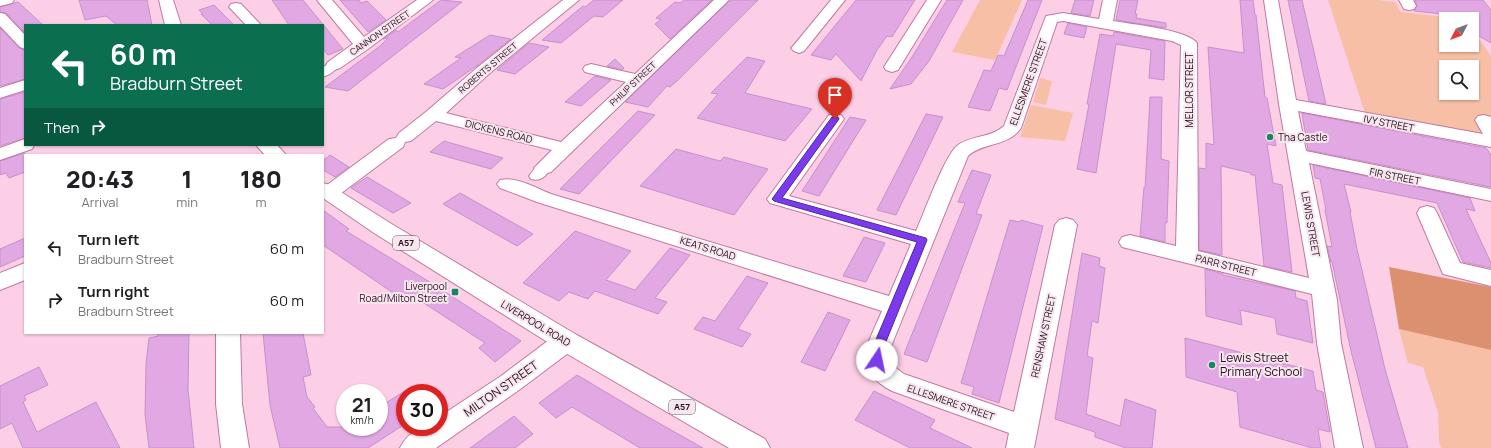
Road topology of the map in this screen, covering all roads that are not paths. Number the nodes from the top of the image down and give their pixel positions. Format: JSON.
{"nodes":[{"id":1,"x":6,"y":0,"type":"edge"},
{"id":2,"x":166,"y":0,"type":"edge"},
{"id":3,"x":324,"y":0,"type":"edge"},
{"id":4,"x":426,"y":0,"type":"edge"},
{"id":5,"x":572,"y":0,"type":"edge"},
{"id":6,"x":722,"y":0,"type":"edge"},
{"id":7,"x":838,"y":0,"type":"edge"},
{"id":8,"x":934,"y":0,"type":"edge"},
{"id":9,"x":1110,"y":0,"type":"edge"},
{"id":10,"x":1271,"y":0,"type":"edge"},
{"id":11,"x":0,"y":2,"type":"edge"},
{"id":12,"x":236,"y":7,"type":"dead end"},
{"id":13,"x":0,"y":17,"type":"edge"},
{"id":14,"x":1050,"y":20,"type":"joint"},
{"id":15,"x":173,"y":24,"type":"edge"},
{"id":16,"x":253,"y":24,"type":"edge"},
{"id":17,"x":1105,"y":25,"type":"junction"},
{"id":18,"x":24,"y":43,"type":"edge"},
{"id":19,"x":363,"y":46,"type":"junction"},
{"id":20,"x":799,"y":48,"type":"dead end"},
{"id":21,"x":892,"y":66,"type":"dead end"},
{"id":22,"x":328,"y":69,"type":"edge"},
{"id":23,"x":591,"y":69,"type":"dead end"},
{"id":24,"x":637,"y":79,"type":"junction"},
{"id":25,"x":24,"y":85,"type":"edge"},
{"id":26,"x":0,"y":93,"type":"edge"},
{"id":27,"x":1288,"y":104,"type":"junction"},
{"id":28,"x":433,"y":115,"type":"junction"},
{"id":29,"x":835,"y":119,"type":"dead end"},
{"id":30,"x":1491,"y":141,"type":"edge"},
{"id":31,"x":24,"y":145,"type":"edge"},
{"id":32,"x":267,"y":146,"type":"edge"},
{"id":33,"x":564,"y":148,"type":"junction"},
{"id":34,"x":0,"y":154,"type":"edge"},
{"id":35,"x":275,"y":154,"type":"edge"},
{"id":36,"x":1299,"y":155,"type":"junction"},
{"id":37,"x":527,"y":180,"type":"joint"},
{"id":38,"x":326,"y":191,"type":"edge"},
{"id":39,"x":1491,"y":195,"type":"edge"},
{"id":40,"x":1427,"y":213,"type":"dead end"},
{"id":41,"x":1066,"y":225,"type":"dead end"},
{"id":42,"x":923,"y":240,"type":"junction"},
{"id":43,"x":1130,"y":242,"type":"dead end"},
{"id":44,"x":1188,"y":256,"type":"junction"},
{"id":45,"x":24,"y":271,"type":"edge"},
{"id":46,"x":1491,"y":278,"type":"edge"},
{"id":47,"x":0,"y":282,"type":"edge"},
{"id":48,"x":1323,"y":289,"type":"junction"},
{"id":49,"x":895,"y":306,"type":"junction"},
{"id":50,"x":228,"y":334,"type":"edge"},
{"id":51,"x":566,"y":341,"type":"junction"},
{"id":52,"x":1022,"y":438,"type":"edge"},
{"id":53,"x":236,"y":448,"type":"edge"},
{"id":54,"x":414,"y":448,"type":"edge"},
{"id":55,"x":755,"y":448,"type":"edge"},
{"id":56,"x":1349,"y":448,"type":"edge"}],
"edges":[{"from":1,"to":11,"type":"street"},
{"from":2,"to":15,"type":"main road"},
{"from":3,"to":19,"type":"street"},
{"from":4,"to":19,"type":"street","name":"CANNON STREET"},
{"from":5,"to":28,"type":"street","name":"ROBERTS STREET"},
{"from":6,"to":24,"type":"street","name":"PHILIP STREET"},
{"from":7,"to":20,"type":"street"},
{"from":8,"to":21,"type":"street"},
{"from":9,"to":17,"type":"street"},
{"from":10,"to":27,"type":"street","name":"LEWIS STREET"},
{"from":12,"to":16,"type":"street"},
{"from":13,"to":18,"type":"street"},
{"from":14,"to":17,"type":"street","name":"MELLOR STREET"},
{"from":14,"to":42,"type":"street","name":"ELLESMERE STREET"},
{"from":17,"to":44,"type":"street","name":"MELLOR STREET"},
{"from":19,"to":22,"type":"street","name":"CANNON STREET"},
{"from":23,"to":24,"type":"street"},
{"from":24,"to":33,"type":"street","name":"PHILIP STREET"},
{"from":25,"to":26,"type":"street"},
{"from":27,"to":30,"type":"street","name":"IVY STREET"},
{"from":27,"to":36,"type":"street","name":"LEWIS STREET"},
{"from":28,"to":33,"type":"street","name":"DICKENS ROAD"},
{"from":28,"to":38,"type":"street","name":"ROBERTS STREET"},
{"from":29,"to":42,"type":"street"},
{"from":31,"to":34,"type":"street"},
{"from":32,"to":35,"type":"main road"},
{"from":33,"to":37,"type":"street","name":"PHILIP STREET"},
{"from":36,"to":39,"type":"street","name":"FIR STREET"},
{"from":36,"to":48,"type":"street","name":"LEWIS STREET"},
{"from":37,"to":49,"type":"street","name":"KEATS ROAD"},
{"from":38,"to":51,"type":"main road","name":"LIVERPOOL ROAD","number":"A57"},
{"from":40,"to":46,"type":"street"},
{"from":41,"to":52,"type":"street","name":"RENSHAW STREET"},
{"from":42,"to":49,"type":"street","name":"ELLESMERE STREET"},
{"from":43,"to":44,"type":"street","name":"PARR STREET"},
{"from":44,"to":48,"type":"street","name":"PARR STREET"},
{"from":45,"to":47,"type":"street"},
{"from":48,"to":56,"type":"street","name":"LEWIS STREET"},
{"from":49,"to":52,"type":"street","name":"ELLESMERE STREET"},
{"from":50,"to":53,"type":"street"},
{"from":51,"to":54,"type":"street","name":"MILTON STREET"},
{"from":51,"to":55,"type":"main road","name":"LIVERPOOL ROAD","number":"A57"}]}
